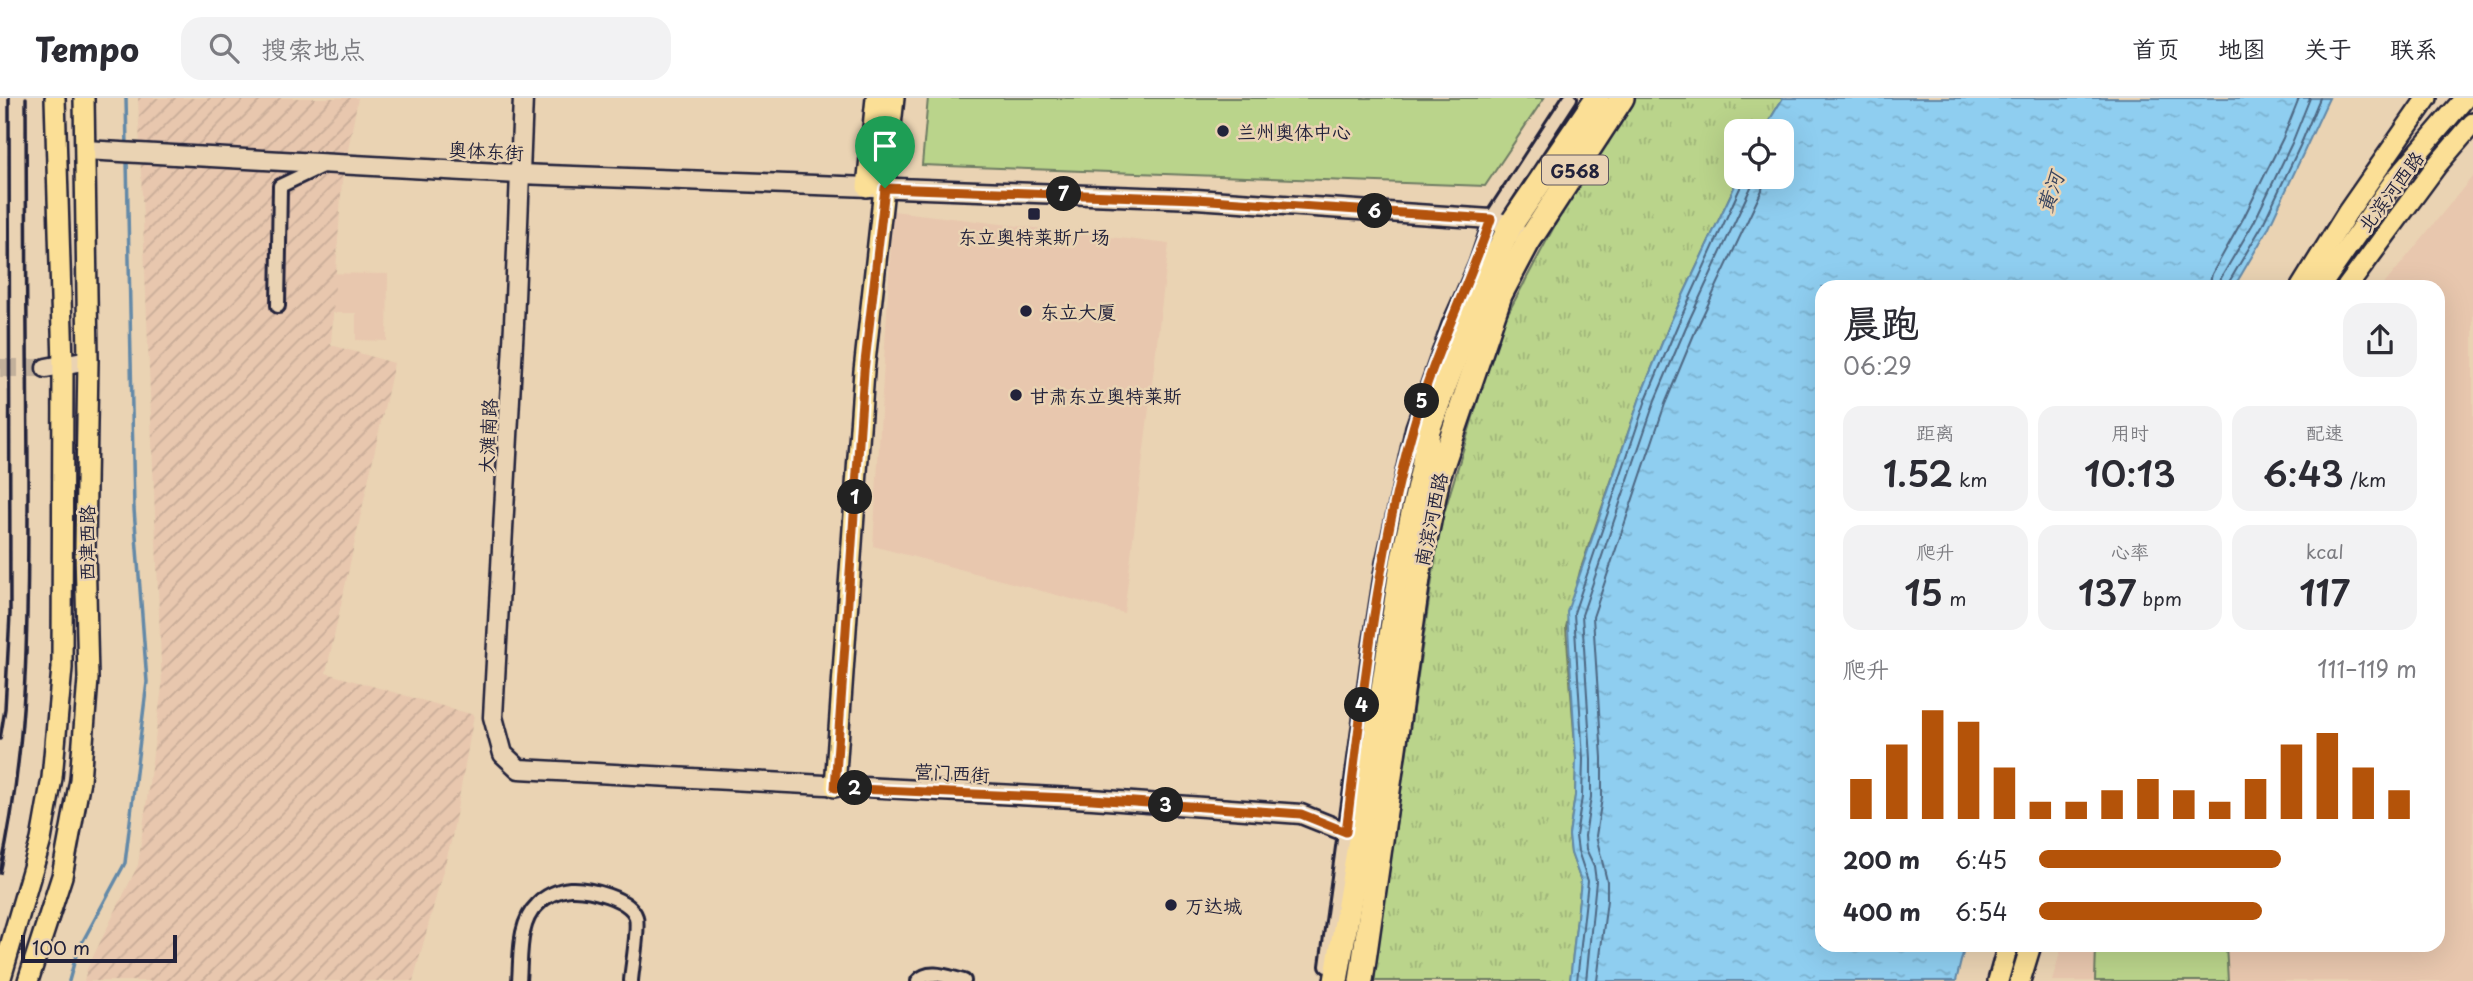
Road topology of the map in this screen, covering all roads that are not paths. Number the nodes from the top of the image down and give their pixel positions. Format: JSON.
{"nodes":[{"id":1,"x":55,"y":98,"type":"edge"},
{"id":2,"x":84,"y":98,"type":"edge"},
{"id":3,"x":523,"y":98,"type":"edge"},
{"id":4,"x":876,"y":98,"type":"edge"},
{"id":5,"x":894,"y":98,"type":"edge"},
{"id":6,"x":1570,"y":98,"type":"edge"},
{"id":7,"x":1597,"y":98,"type":"edge"},
{"id":8,"x":1622,"y":98,"type":"edge"},
{"id":9,"x":2465,"y":98,"type":"edge"},
{"id":10,"x":2434,"y":100,"type":"edge"},
{"id":11,"x":2473,"y":123,"type":"edge"},
{"id":12,"x":2473,"y":131,"type":"edge"},
{"id":13,"x":85,"y":150,"type":"junction"},
{"id":14,"x":330,"y":162,"type":"junction"},
{"id":15,"x":2437,"y":165,"type":"junction"},
{"id":16,"x":519,"y":174,"type":"junction"},
{"id":17,"x":876,"y":187,"type":"junction"},
{"id":18,"x":1500,"y":223,"type":"junction"},
{"id":19,"x":1528,"y":242,"type":"junction"},
{"id":20,"x":2305,"y":280,"type":"edge"},
{"id":21,"x":2323,"y":280,"type":"edge"},
{"id":22,"x":2324,"y":280,"type":"edge"},
{"id":23,"x":2352,"y":280,"type":"edge"},
{"id":24,"x":278,"y":306,"type":"dead end"},
{"id":25,"x":88,"y":360,"type":"junction"},
{"id":26,"x":55,"y":366,"type":"junction"},
{"id":27,"x":519,"y":769,"type":"joint"},
{"id":28,"x":835,"y":788,"type":"junction"},
{"id":29,"x":1362,"y":834,"type":"junction"},
{"id":30,"x":2006,"y":952,"type":"edge"},
{"id":31,"x":2029,"y":952,"type":"edge"},
{"id":32,"x":0,"y":981,"type":"edge"},
{"id":33,"x":28,"y":981,"type":"edge"},
{"id":34,"x":519,"y":981,"type":"edge"},
{"id":35,"x":631,"y":981,"type":"edge"},
{"id":36,"x":918,"y":981,"type":"edge"},
{"id":37,"x":964,"y":981,"type":"edge"},
{"id":38,"x":1325,"y":981,"type":"edge"},
{"id":39,"x":1336,"y":981,"type":"edge"},
{"id":40,"x":1361,"y":981,"type":"edge"},
{"id":41,"x":1998,"y":981,"type":"edge"},
{"id":42,"x":2021,"y":981,"type":"edge"}],
"edges":[{"from":1,"to":26,"type":"main road","name":"西津西路"},
{"from":2,"to":13,"type":"main road","name":"西津西路"},
{"from":3,"to":16,"type":"street","name":"大滩南路"},
{"from":4,"to":17,"type":"main road"},
{"from":5,"to":17,"type":"main road"},
{"from":6,"to":18,"type":"street","name":"南滨河西路"},
{"from":7,"to":18,"type":"highway","name":"南滨河西路","number":"G568"},
{"from":8,"to":19,"type":"highway","name":"南滨河西路","number":"G568"},
{"from":9,"to":22,"type":"main road","name":"北滨河西路"},
{"from":10,"to":20,"type":"main road"},
{"from":10,"to":21,"type":"main road"},
{"from":11,"to":15,"type":"main road","name":"北滨河西路"},
{"from":12,"to":15,"type":"main road"},
{"from":13,"to":14,"type":"street","name":"奥体东街"},
{"from":13,"to":25,"type":"main road","name":"西津西路"},
{"from":14,"to":16,"type":"street","name":"奥体东街"},
{"from":14,"to":24,"type":"street"},
{"from":15,"to":23,"type":"main road","name":"北滨河西路"},
{"from":16,"to":17,"type":"street","name":"奥体东街"},
{"from":16,"to":27,"type":"street","name":"大滩南路"},
{"from":17,"to":18,"type":"street","name":"奥体东街"},
{"from":17,"to":28,"type":"main road"},
{"from":18,"to":19,"type":"street"},
{"from":18,"to":29,"type":"highway","name":"南滨河西路","number":"G568"},
{"from":19,"to":29,"type":"highway","name":"南滨河西路","number":"G568"},
{"from":25,"to":26,"type":"street"},
{"from":25,"to":33,"type":"main road","name":"西津西路"},
{"from":26,"to":32,"type":"main road","name":"西津西路"},
{"from":27,"to":28,"type":"street","name":"营门西街"},
{"from":28,"to":29,"type":"street","name":"营门西街"},
{"from":29,"to":38,"type":"street","name":"南滨河西路"},
{"from":29,"to":39,"type":"highway","name":"南滨河西路","number":"G568"},
{"from":29,"to":40,"type":"highway","name":"南滨河西路","number":"G568"},
{"from":30,"to":41,"type":"main road"},
{"from":31,"to":42,"type":"main road"},
{"from":34,"to":35,"type":"street"},
{"from":36,"to":37,"type":"street"}]}
